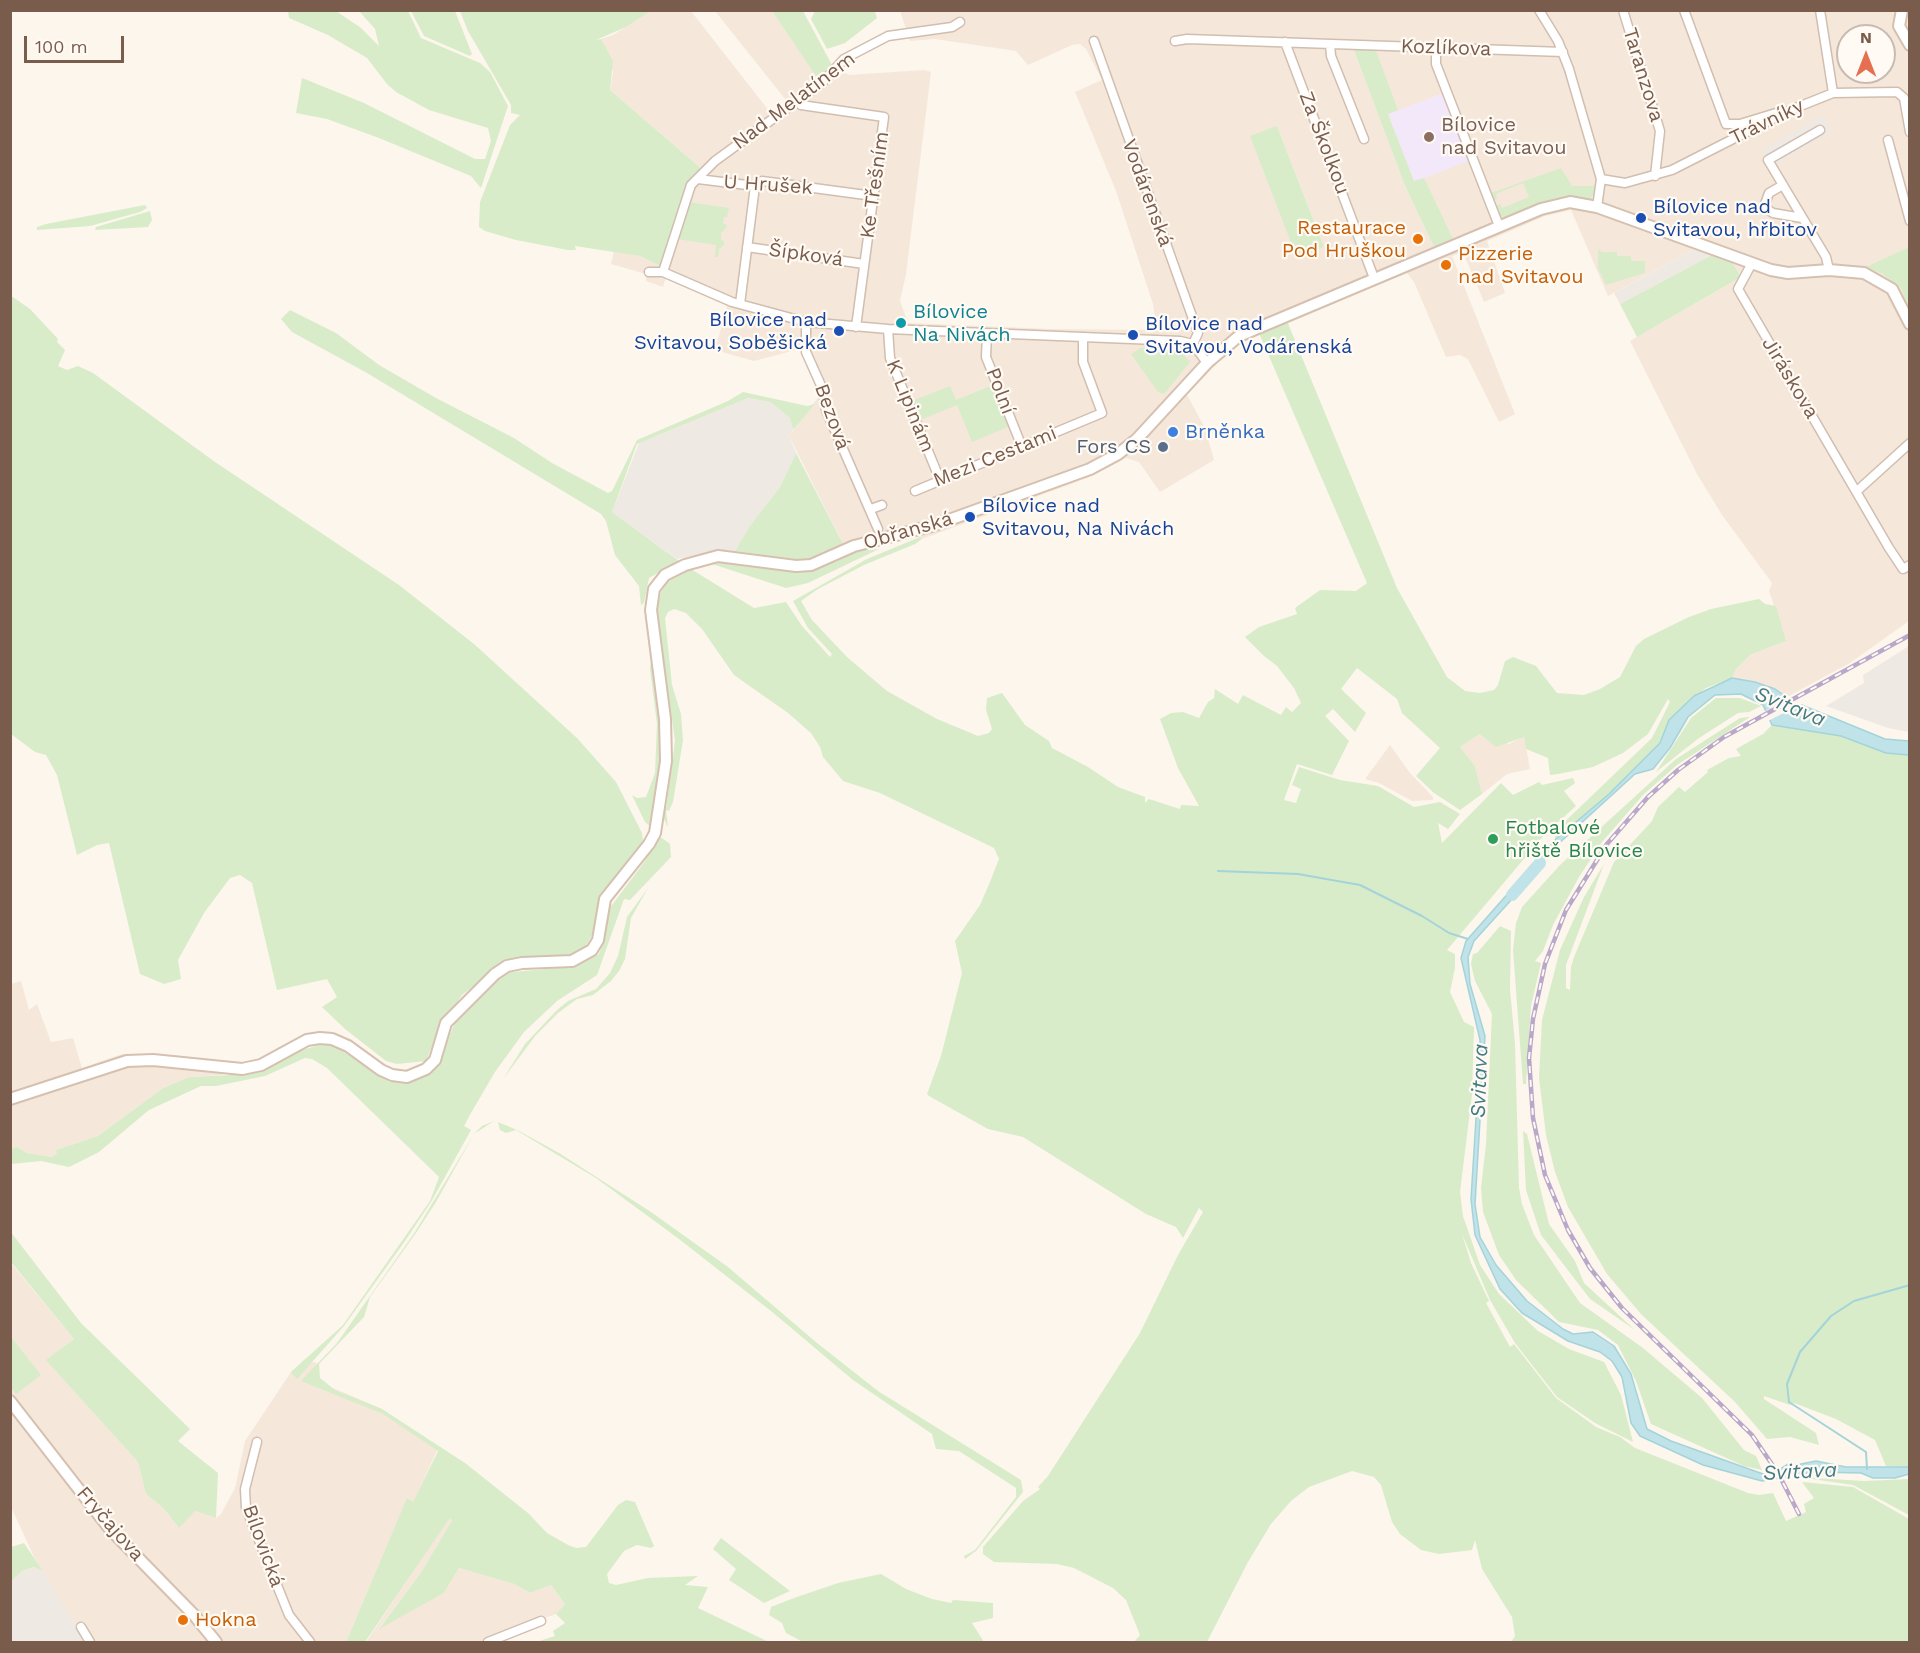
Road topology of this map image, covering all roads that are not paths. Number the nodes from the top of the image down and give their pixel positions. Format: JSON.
{"nodes":[{"id":1,"x":1539,"y":10,"type":"edge"},
{"id":2,"x":1623,"y":10,"type":"edge"},
{"id":3,"x":1684,"y":10,"type":"edge"},
{"id":4,"x":1820,"y":10,"type":"edge"},
{"id":5,"x":1901,"y":11,"type":"edge"},
{"id":6,"x":960,"y":22,"type":"dead end"},
{"id":7,"x":1094,"y":41,"type":"dead end"},
{"id":8,"x":1175,"y":41,"type":"dead end"},
{"id":9,"x":1285,"y":42,"type":"junction"},
{"id":10,"x":1330,"y":44,"type":"junction"},
{"id":11,"x":1910,"y":45,"type":"edge"},
{"id":12,"x":1436,"y":48,"type":"junction"},
{"id":13,"x":1563,"y":52,"type":"junction"},
{"id":14,"x":1833,"y":93,"type":"junction"},
{"id":15,"x":807,"y":103,"type":"dead end"},
{"id":16,"x":1788,"y":111,"type":"junction"},
{"id":17,"x":1820,"y":130,"type":"dead end"},
{"id":18,"x":1910,"y":132,"type":"edge"},
{"id":19,"x":1364,"y":140,"type":"dead end"},
{"id":20,"x":1888,"y":140,"type":"dead end"},
{"id":21,"x":1655,"y":176,"type":"junction"},
{"id":22,"x":698,"y":179,"type":"junction"},
{"id":23,"x":1601,"y":179,"type":"junction"},
{"id":24,"x":755,"y":186,"type":"junction"},
{"id":25,"x":1783,"y":186,"type":"junction"},
{"id":26,"x":873,"y":196,"type":"junction"},
{"id":27,"x":1597,"y":207,"type":"junction"},
{"id":28,"x":1802,"y":218,"type":"junction"},
{"id":29,"x":1910,"y":221,"type":"edge"},
{"id":30,"x":1500,"y":226,"type":"junction"},
{"id":31,"x":747,"y":247,"type":"junction"},
{"id":32,"x":1752,"y":263,"type":"junction"},
{"id":33,"x":864,"y":264,"type":"junction"},
{"id":34,"x":1829,"y":270,"type":"junction"},
{"id":35,"x":650,"y":272,"type":"dead end"},
{"id":36,"x":663,"y":272,"type":"junction"},
{"id":37,"x":1374,"y":278,"type":"junction"},
{"id":38,"x":740,"y":304,"type":"junction"},
{"id":39,"x":806,"y":322,"type":"junction"},
{"id":40,"x":1910,"y":324,"type":"edge"},
{"id":41,"x":856,"y":327,"type":"junction"},
{"id":42,"x":888,"y":329,"type":"junction"},
{"id":43,"x":987,"y":334,"type":"junction"},
{"id":44,"x":1083,"y":337,"type":"junction"},
{"id":45,"x":1192,"y":344,"type":"junction"},
{"id":46,"x":1207,"y":363,"type":"junction"},
{"id":47,"x":1910,"y":443,"type":"edge"},
{"id":48,"x":1022,"y":447,"type":"junction"},
{"id":49,"x":940,"y":480,"type":"junction"},
{"id":50,"x":915,"y":491,"type":"dead end"},
{"id":51,"x":1857,"y":491,"type":"junction"},
{"id":52,"x":882,"y":504,"type":"dead end"},
{"id":53,"x":871,"y":509,"type":"junction"},
{"id":54,"x":878,"y":528,"type":"dead end"},
{"id":55,"x":1910,"y":565,"type":"edge"},
{"id":56,"x":10,"y":1099,"type":"edge"},
{"id":57,"x":10,"y":1401,"type":"edge"},
{"id":58,"x":257,"y":1442,"type":"dead end"},
{"id":59,"x":541,"y":1621,"type":"dead end"},
{"id":60,"x":81,"y":1627,"type":"dead end"},
{"id":61,"x":90,"y":1642,"type":"edge"},
{"id":62,"x":216,"y":1642,"type":"edge"},
{"id":63,"x":310,"y":1642,"type":"edge"},
{"id":64,"x":488,"y":1642,"type":"edge"}],
"edges":[{"from":1,"to":13,"type":"street"},
{"from":2,"to":21,"type":"street","name":"Taranzova"},
{"from":3,"to":16,"type":"street"},
{"from":4,"to":14,"type":"street"},
{"from":5,"to":11,"type":"main road"},
{"from":6,"to":22,"type":"street","name":"Nad Melatínem"},
{"from":7,"to":45,"type":"street","name":"Vodárenská"},
{"from":8,"to":9,"type":"street","name":"Kozlíkova"},
{"from":9,"to":10,"type":"street","name":"Kozlíkova"},
{"from":9,"to":37,"type":"street","name":"Za Školkou"},
{"from":10,"to":12,"type":"street","name":"Kozlíkova"},
{"from":10,"to":19,"type":"street"},
{"from":12,"to":13,"type":"street","name":"Kozlíkova"},
{"from":12,"to":30,"type":"street"},
{"from":13,"to":23,"type":"street"},
{"from":14,"to":16,"type":"street","name":"Trávníky"},
{"from":14,"to":18,"type":"street","name":"Trávníky"},
{"from":15,"to":26,"type":"street","name":"Ke Třešním"},
{"from":16,"to":21,"type":"street","name":"Trávníky"},
{"from":17,"to":25,"type":"street"},
{"from":20,"to":29,"type":"street"},
{"from":21,"to":23,"type":"street","name":"Trávníky"},
{"from":22,"to":24,"type":"street","name":"U Hrušek"},
{"from":22,"to":36,"type":"street","name":"Nad Melatínem"},
{"from":23,"to":27,"type":"street"},
{"from":24,"to":26,"type":"street","name":"U Hrušek"},
{"from":24,"to":31,"type":"street"},
{"from":25,"to":28,"type":"street"},
{"from":25,"to":28,"type":"street"},
{"from":26,"to":33,"type":"street","name":"Ke Třešním"},
{"from":27,"to":30,"type":"main road","name":"Obřanská"},
{"from":27,"to":32,"type":"main road","name":"Obřanská"},
{"from":28,"to":34,"type":"street"},
{"from":30,"to":37,"type":"main road","name":"Obřanská"},
{"from":31,"to":33,"type":"street","name":"Šípková"},
{"from":31,"to":38,"type":"street"},
{"from":32,"to":34,"type":"main road","name":"Obřanská"},
{"from":32,"to":51,"type":"street","name":"Jiráskova"},
{"from":33,"to":41,"type":"street","name":"Ke Třešním"},
{"from":34,"to":40,"type":"main road","name":"Obřanská"},
{"from":35,"to":36,"type":"street"},
{"from":36,"to":38,"type":"street"},
{"from":37,"to":46,"type":"main road","name":"Obřanská"},
{"from":38,"to":39,"type":"street"},
{"from":39,"to":41,"type":"street"},
{"from":39,"to":53,"type":"street","name":"Bezová"},
{"from":41,"to":42,"type":"street"},
{"from":42,"to":43,"type":"street"},
{"from":42,"to":49,"type":"street","name":"K Lipinám"},
{"from":43,"to":44,"type":"street"},
{"from":43,"to":48,"type":"street","name":"Polní"},
{"from":44,"to":45,"type":"street"},
{"from":44,"to":48,"type":"street","name":"Mezi Cestami"},
{"from":45,"to":46,"type":"street"},
{"from":46,"to":56,"type":"main road","name":"Obřanská"},
{"from":47,"to":51,"type":"street"},
{"from":48,"to":49,"type":"street","name":"Mezi Cestami"},
{"from":49,"to":50,"type":"street","name":"Mezi Cestami"},
{"from":51,"to":55,"type":"street","name":"Jiráskova"},
{"from":52,"to":53,"type":"street"},
{"from":53,"to":54,"type":"street","name":"Bezová"},
{"from":57,"to":62,"type":"main road","name":"Fryčajova"},
{"from":58,"to":63,"type":"street","name":"Bílovická"},
{"from":59,"to":64,"type":"street"},
{"from":60,"to":61,"type":"street"}]}
